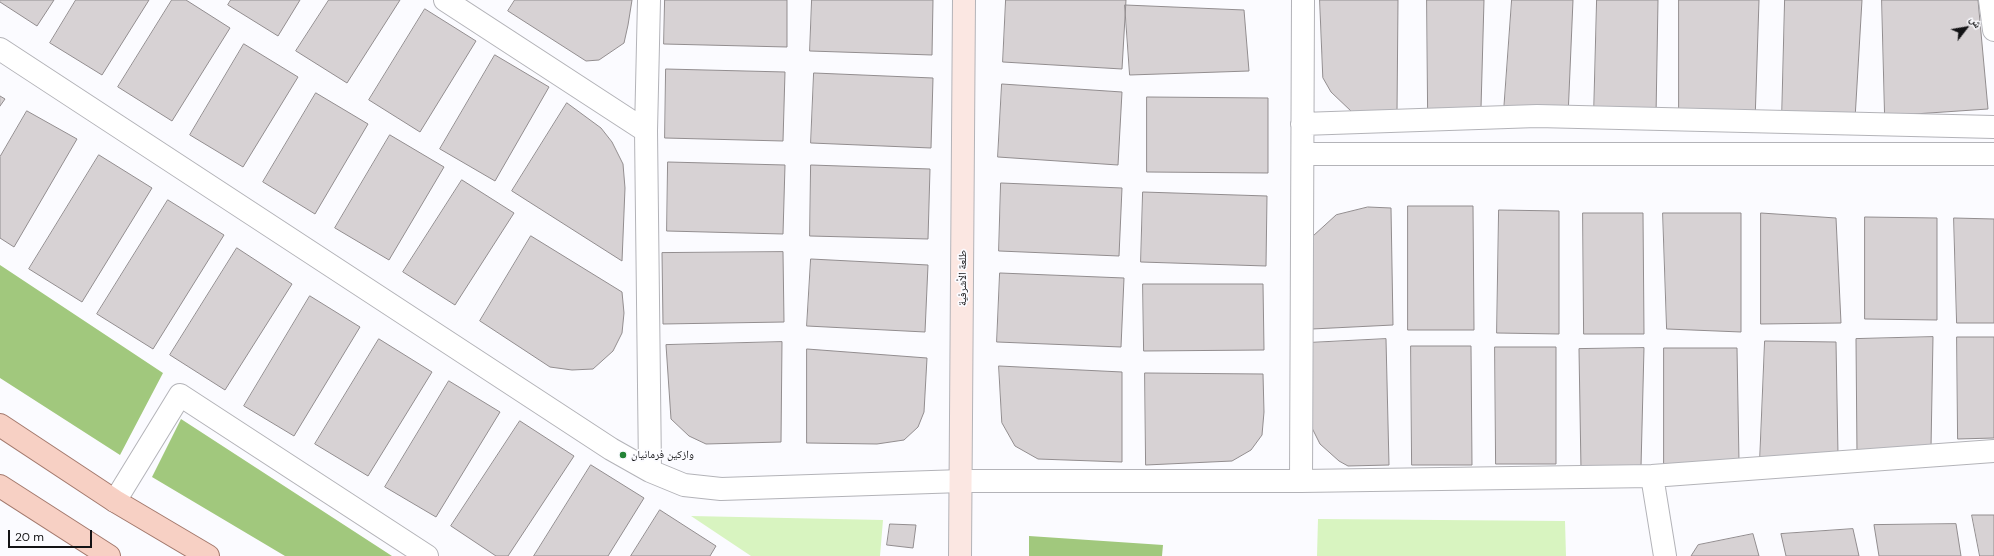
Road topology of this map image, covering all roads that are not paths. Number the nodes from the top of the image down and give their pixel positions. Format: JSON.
{"nodes":[{"id":1,"x":445,"y":0,"type":"edge"},
{"id":2,"x":649,"y":0,"type":"edge"},
{"id":3,"x":964,"y":0,"type":"edge"},
{"id":4,"x":1303,"y":0,"type":"edge"},
{"id":5,"x":1990,"y":0,"type":"edge"},
{"id":6,"x":1994,"y":30,"type":"edge"},
{"id":7,"x":0,"y":49,"type":"edge"},
{"id":8,"x":1302,"y":124,"type":"junction"},
{"id":9,"x":1994,"y":127,"type":"edge"},
{"id":10,"x":646,"y":131,"type":"junction"},
{"id":11,"x":1303,"y":154,"type":"junction"},
{"id":12,"x":1994,"y":154,"type":"edge"},
{"id":13,"x":0,"y":425,"type":"edge"},
{"id":14,"x":1994,"y":451,"type":"edge"},
{"id":15,"x":650,"y":471,"type":"junction"},
{"id":16,"x":1652,"y":476,"type":"junction"},
{"id":17,"x":1301,"y":480,"type":"junction"},
{"id":18,"x":962,"y":481,"type":"junction"},
{"id":19,"x":0,"y":486,"type":"edge"},
{"id":20,"x":115,"y":501,"type":"junction"},
{"id":21,"x":109,"y":556,"type":"edge"},
{"id":22,"x":208,"y":556,"type":"edge"},
{"id":23,"x":427,"y":556,"type":"edge"},
{"id":24,"x":960,"y":556,"type":"edge"},
{"id":25,"x":1665,"y":556,"type":"edge"}],
"edges":[{"from":1,"to":10,"type":"street"},
{"from":2,"to":10,"type":"street"},
{"from":3,"to":18,"type":"main road","name":"طلعة الأشرفية"},
{"from":4,"to":8,"type":"street"},
{"from":5,"to":6,"type":"street"},
{"from":7,"to":15,"type":"street"},
{"from":8,"to":9,"type":"street"},
{"from":8,"to":11,"type":"street"},
{"from":10,"to":15,"type":"street"},
{"from":11,"to":12,"type":"street"},
{"from":11,"to":17,"type":"street"},
{"from":13,"to":20,"type":"main road"},
{"from":14,"to":16,"type":"street"},
{"from":15,"to":18,"type":"street"},
{"from":16,"to":17,"type":"street"},
{"from":16,"to":25,"type":"street"},
{"from":17,"to":18,"type":"street"},
{"from":18,"to":24,"type":"main road","name":"طلعة الأشرفية"},
{"from":19,"to":21,"type":"main road"},
{"from":20,"to":22,"type":"main road"},
{"from":20,"to":23,"type":"street"}]}
